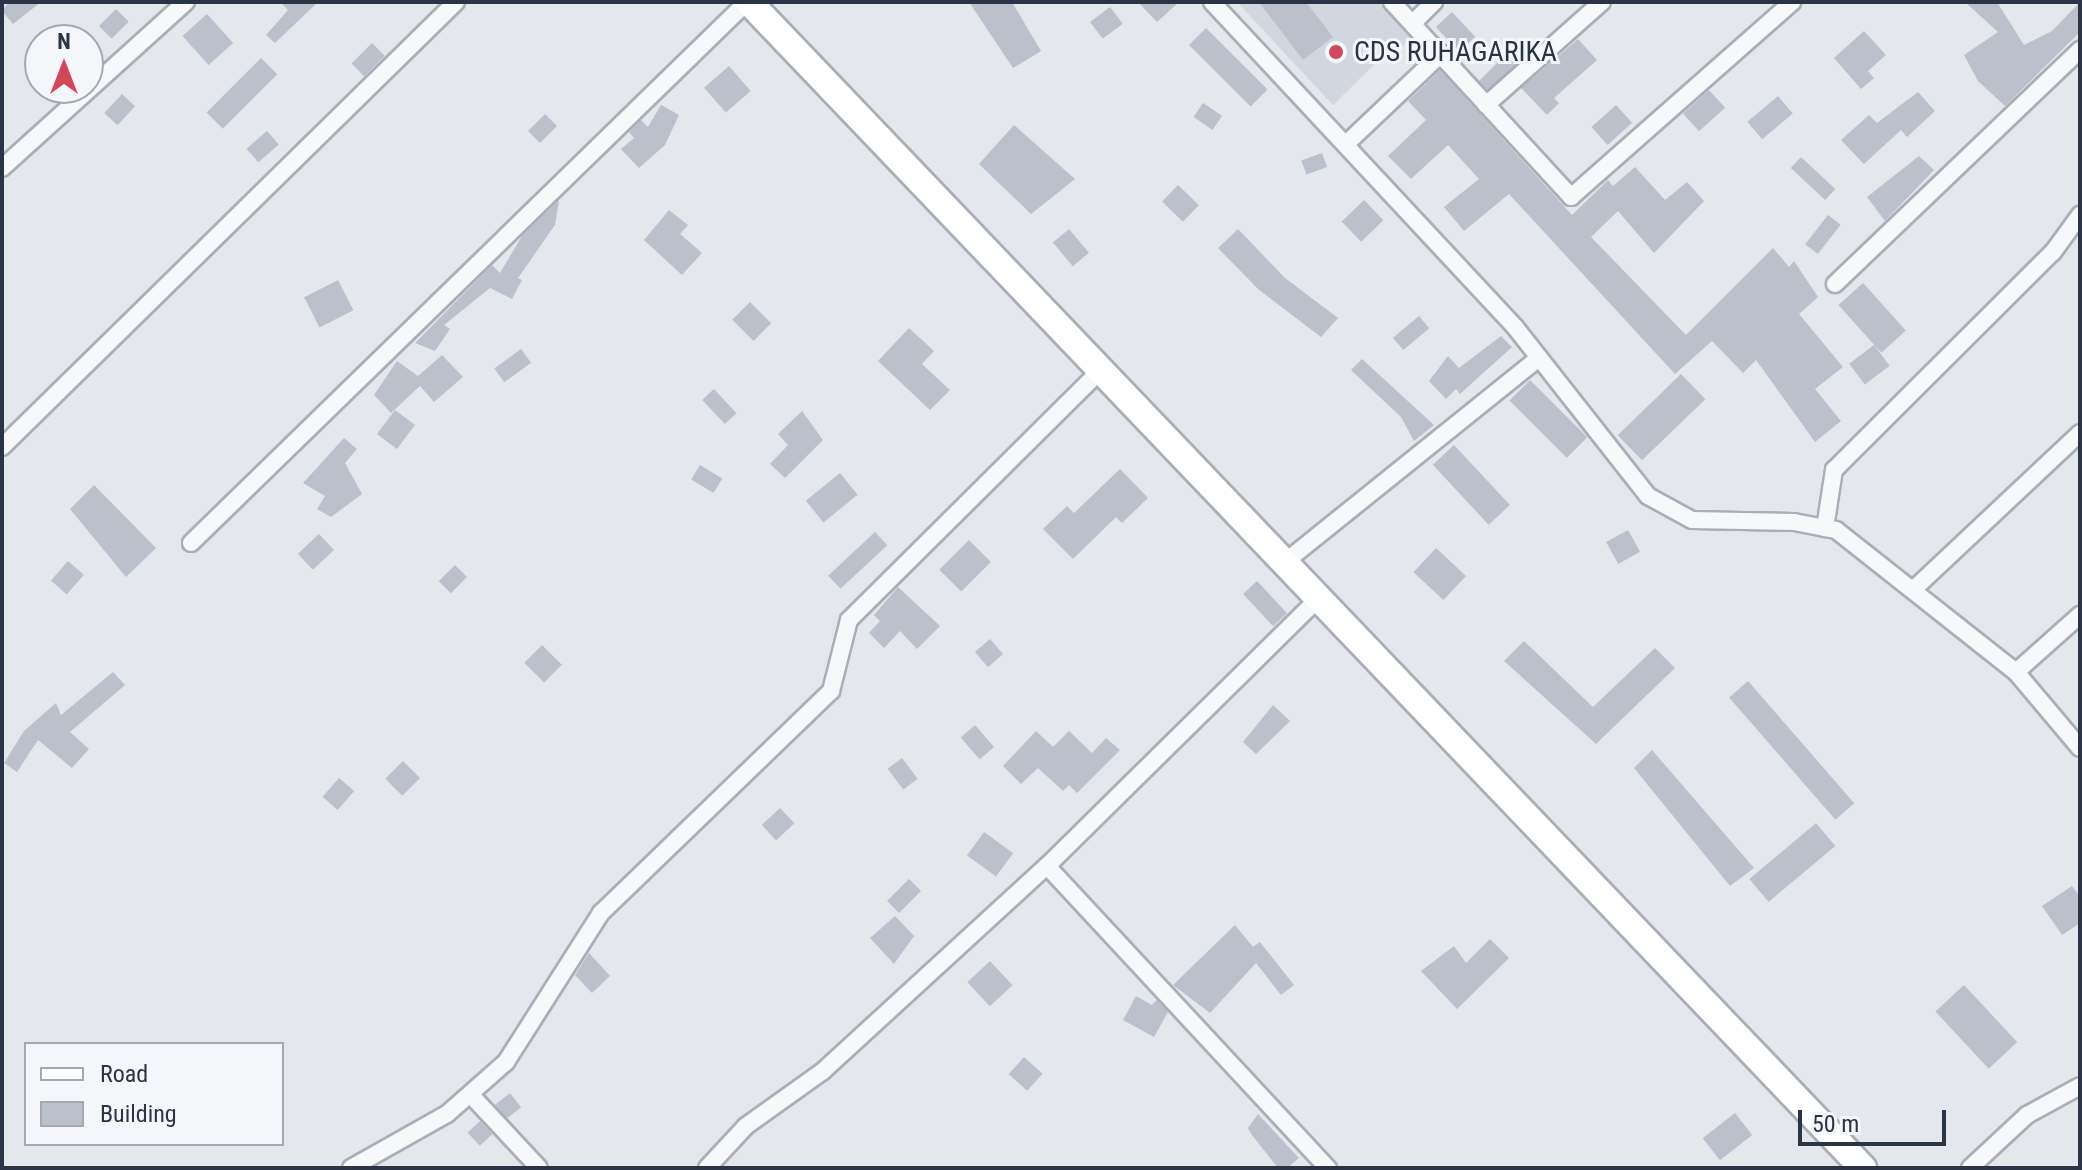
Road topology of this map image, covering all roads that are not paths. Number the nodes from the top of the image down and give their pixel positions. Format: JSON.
{"nodes":[{"id":1,"x":186,"y":2,"type":"edge"},
{"id":2,"x":456,"y":2,"type":"edge"},
{"id":3,"x":748,"y":2,"type":"edge"},
{"id":4,"x":1212,"y":2,"type":"edge"},
{"id":5,"x":1392,"y":2,"type":"edge"},
{"id":6,"x":1434,"y":2,"type":"edge"},
{"id":7,"x":1602,"y":2,"type":"edge"},
{"id":8,"x":1792,"y":2,"type":"edge"},
{"id":9,"x":1413,"y":23,"type":"junction"},
{"id":10,"x":2080,"y":50,"type":"edge"},
{"id":11,"x":1442,"y":53,"type":"junction"},
{"id":12,"x":1486,"y":105,"type":"junction"},
{"id":13,"x":1346,"y":144,"type":"junction"},
{"id":14,"x":2,"y":168,"type":"edge"},
{"id":15,"x":2080,"y":215,"type":"edge"},
{"id":16,"x":1835,"y":284,"type":"dead end"},
{"id":17,"x":1539,"y":358,"type":"junction"},
{"id":18,"x":1101,"y":370,"type":"junction"},
{"id":19,"x":2080,"y":433,"type":"edge"},
{"id":20,"x":2,"y":447,"type":"edge"},
{"id":21,"x":1825,"y":528,"type":"junction"},
{"id":22,"x":191,"y":543,"type":"dead end"},
{"id":23,"x":1285,"y":562,"type":"junction"},
{"id":24,"x":1915,"y":588,"type":"junction"},
{"id":25,"x":1320,"y":597,"type":"junction"},
{"id":26,"x":2080,"y":615,"type":"edge"},
{"id":27,"x":2016,"y":672,"type":"junction"},
{"id":28,"x":2080,"y":748,"type":"edge"},
{"id":29,"x":1047,"y":866,"type":"junction"},
{"id":30,"x":2080,"y":1086,"type":"edge"},
{"id":31,"x":470,"y":1094,"type":"junction"},
{"id":32,"x":351,"y":1168,"type":"edge"},
{"id":33,"x":539,"y":1168,"type":"edge"},
{"id":34,"x":707,"y":1168,"type":"edge"},
{"id":35,"x":1328,"y":1168,"type":"edge"},
{"id":36,"x":1863,"y":1168,"type":"edge"},
{"id":37,"x":1970,"y":1168,"type":"edge"}],
"edges":[{"from":1,"to":14,"type":"street"},
{"from":2,"to":20,"type":"street"},
{"from":3,"to":18,"type":"main road"},
{"from":3,"to":22,"type":"street"},
{"from":4,"to":13,"type":"street"},
{"from":5,"to":9,"type":"street"},
{"from":6,"to":9,"type":"street"},
{"from":7,"to":12,"type":"street"},
{"from":8,"to":12,"type":"street"},
{"from":9,"to":11,"type":"street"},
{"from":10,"to":16,"type":"street"},
{"from":11,"to":12,"type":"street"},
{"from":11,"to":13,"type":"street"},
{"from":13,"to":17,"type":"street"},
{"from":15,"to":21,"type":"street"},
{"from":17,"to":21,"type":"street"},
{"from":17,"to":23,"type":"street"},
{"from":18,"to":23,"type":"main road"},
{"from":18,"to":31,"type":"street"},
{"from":19,"to":24,"type":"street"},
{"from":21,"to":24,"type":"street"},
{"from":23,"to":25,"type":"main road"},
{"from":24,"to":27,"type":"street"},
{"from":25,"to":29,"type":"street"},
{"from":25,"to":36,"type":"main road"},
{"from":26,"to":27,"type":"street"},
{"from":27,"to":28,"type":"street"},
{"from":29,"to":34,"type":"street"},
{"from":29,"to":35,"type":"street"},
{"from":30,"to":37,"type":"street"},
{"from":31,"to":32,"type":"street"},
{"from":31,"to":33,"type":"street"}]}
